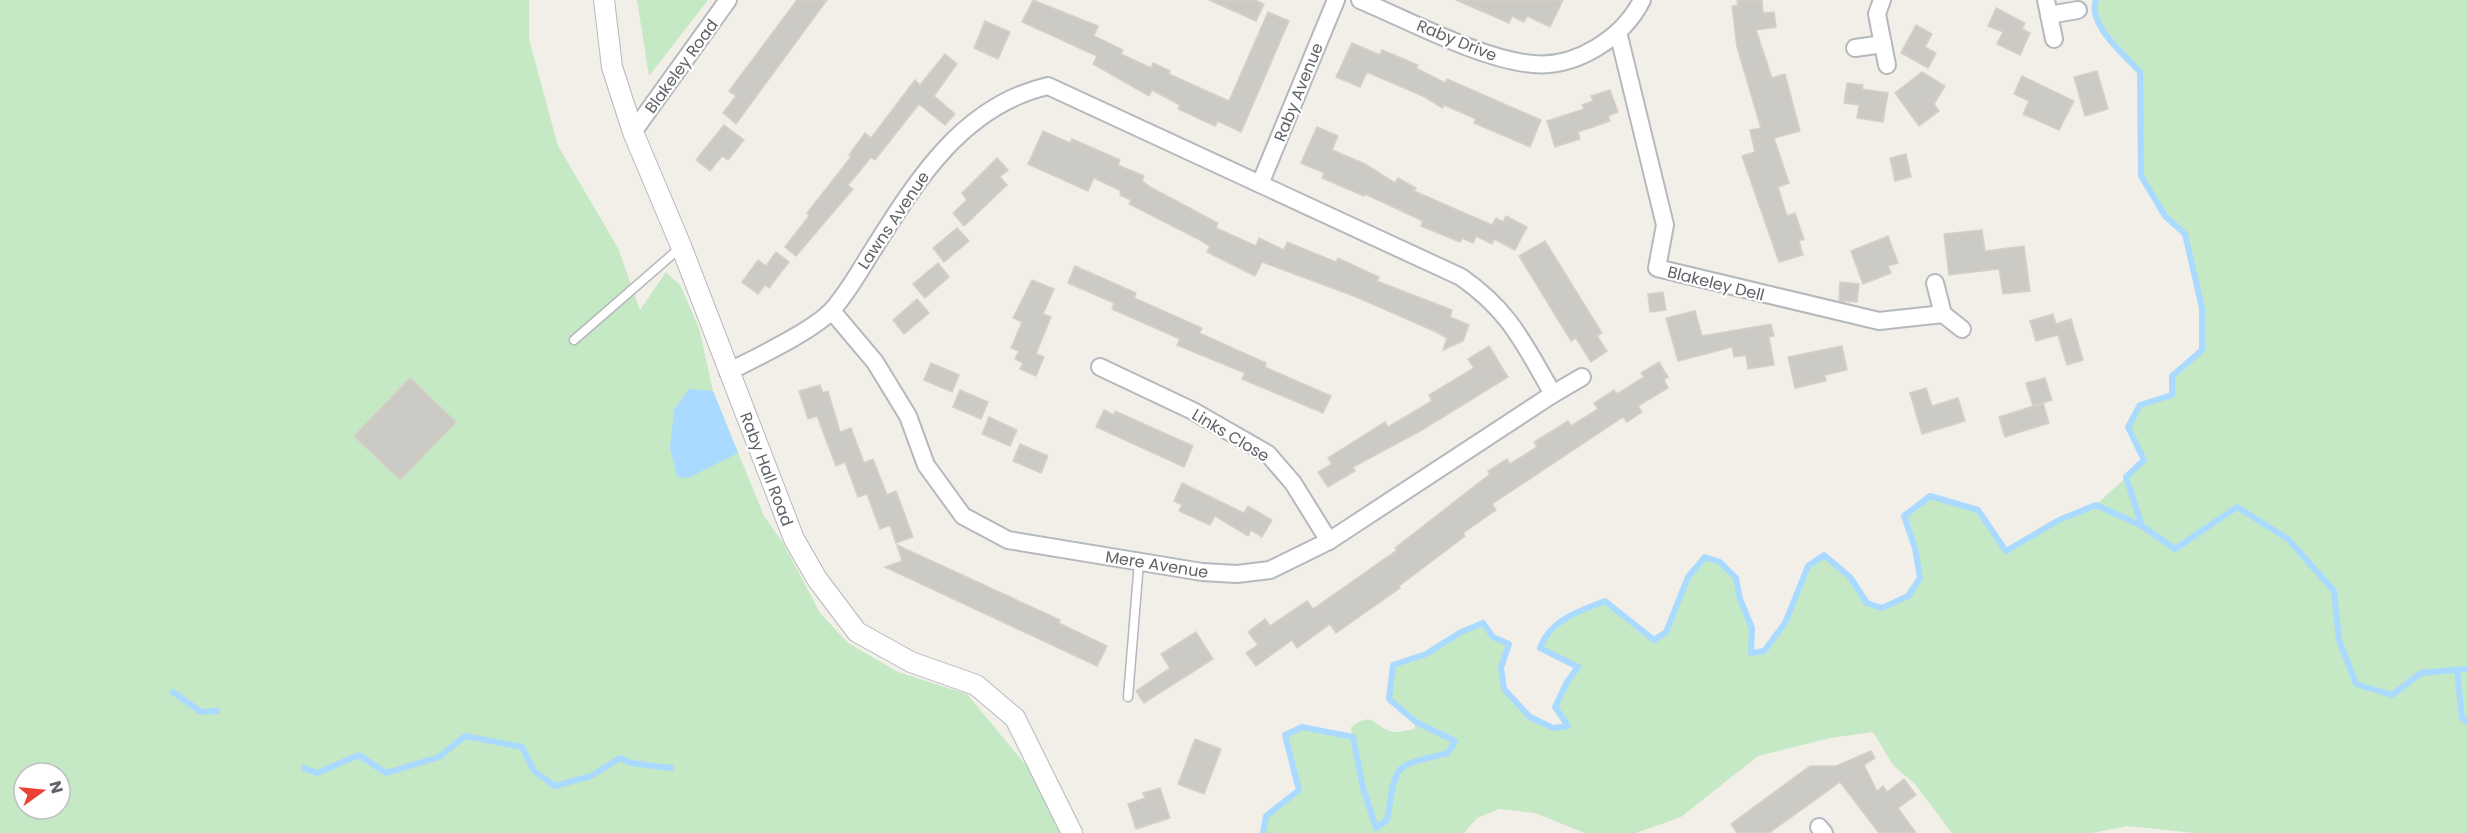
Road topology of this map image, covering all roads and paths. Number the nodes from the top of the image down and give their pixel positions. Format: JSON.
{"nodes":[{"id":1,"x":604,"y":0,"type":"edge"},
{"id":2,"x":728,"y":0,"type":"edge"},
{"id":3,"x":1335,"y":0,"type":"edge"},
{"id":4,"x":1360,"y":0,"type":"edge"},
{"id":5,"x":1642,"y":0,"type":"edge"},
{"id":6,"x":1882,"y":0,"type":"edge"},
{"id":7,"x":2047,"y":8,"type":"edge"},
{"id":8,"x":2078,"y":10,"type":"dead end"},
{"id":9,"x":1618,"y":32,"type":"junction"},
{"id":10,"x":2054,"y":39,"type":"dead end"},
{"id":11,"x":1883,"y":44,"type":"junction"},
{"id":12,"x":1855,"y":48,"type":"dead end"},
{"id":13,"x":1887,"y":65,"type":"dead end"},
{"id":14,"x":633,"y":132,"type":"junction"},
{"id":15,"x":1260,"y":184,"type":"junction"},
{"id":16,"x":681,"y":246,"type":"junction"},
{"id":17,"x":1935,"y":283,"type":"dead end"},
{"id":18,"x":832,"y":311,"type":"junction"},
{"id":19,"x":1943,"y":314,"type":"junction"},
{"id":20,"x":1962,"y":329,"type":"dead end"},
{"id":21,"x":574,"y":340,"type":"dead end"},
{"id":22,"x":1100,"y":367,"type":"dead end"},
{"id":23,"x":728,"y":372,"type":"junction"},
{"id":24,"x":1582,"y":377,"type":"dead end"},
{"id":25,"x":1553,"y":394,"type":"junction"},
{"id":26,"x":1329,"y":541,"type":"junction"},
{"id":27,"x":1140,"y":562,"type":"junction"},
{"id":28,"x":1128,"y":698,"type":"dead end"},
{"id":29,"x":1072,"y":833,"type":"edge"}],
"edges":[{"from":1,"to":14,"type":"street","name":"Raby Hall Road"},
{"from":2,"to":14,"type":"street","name":"Blakeley Road"},
{"from":3,"to":15,"type":"street","name":"Raby Avenue"},
{"from":4,"to":9,"type":"street","name":"Raby Drive"},
{"from":5,"to":9,"type":"street","name":"Raby Drive"},
{"from":6,"to":11,"type":"street"},
{"from":7,"to":8,"type":"street"},
{"from":7,"to":10,"type":"street"},
{"from":9,"to":19,"type":"street","name":"Blakeley Dell"},
{"from":11,"to":12,"type":"street"},
{"from":11,"to":13,"type":"street"},
{"from":14,"to":16,"type":"street","name":"Raby Hall Road"},
{"from":15,"to":18,"type":"street","name":"Lawns Avenue"},
{"from":15,"to":25,"type":"street"},
{"from":16,"to":21,"type":"lane"},
{"from":16,"to":23,"type":"street","name":"Raby Hall Road"},
{"from":17,"to":19,"type":"street"},
{"from":18,"to":23,"type":"street","name":"Lawns Avenue"},
{"from":18,"to":27,"type":"street","name":"Mere Avenue"},
{"from":19,"to":20,"type":"street"},
{"from":22,"to":26,"type":"street","name":"Links Close"},
{"from":23,"to":29,"type":"street","name":"Raby Hall Road"},
{"from":24,"to":25,"type":"street","name":"Mere Avenue"},
{"from":25,"to":26,"type":"street","name":"Mere Avenue"},
{"from":26,"to":27,"type":"street","name":"Mere Avenue"},
{"from":27,"to":28,"type":"lane"}]}
